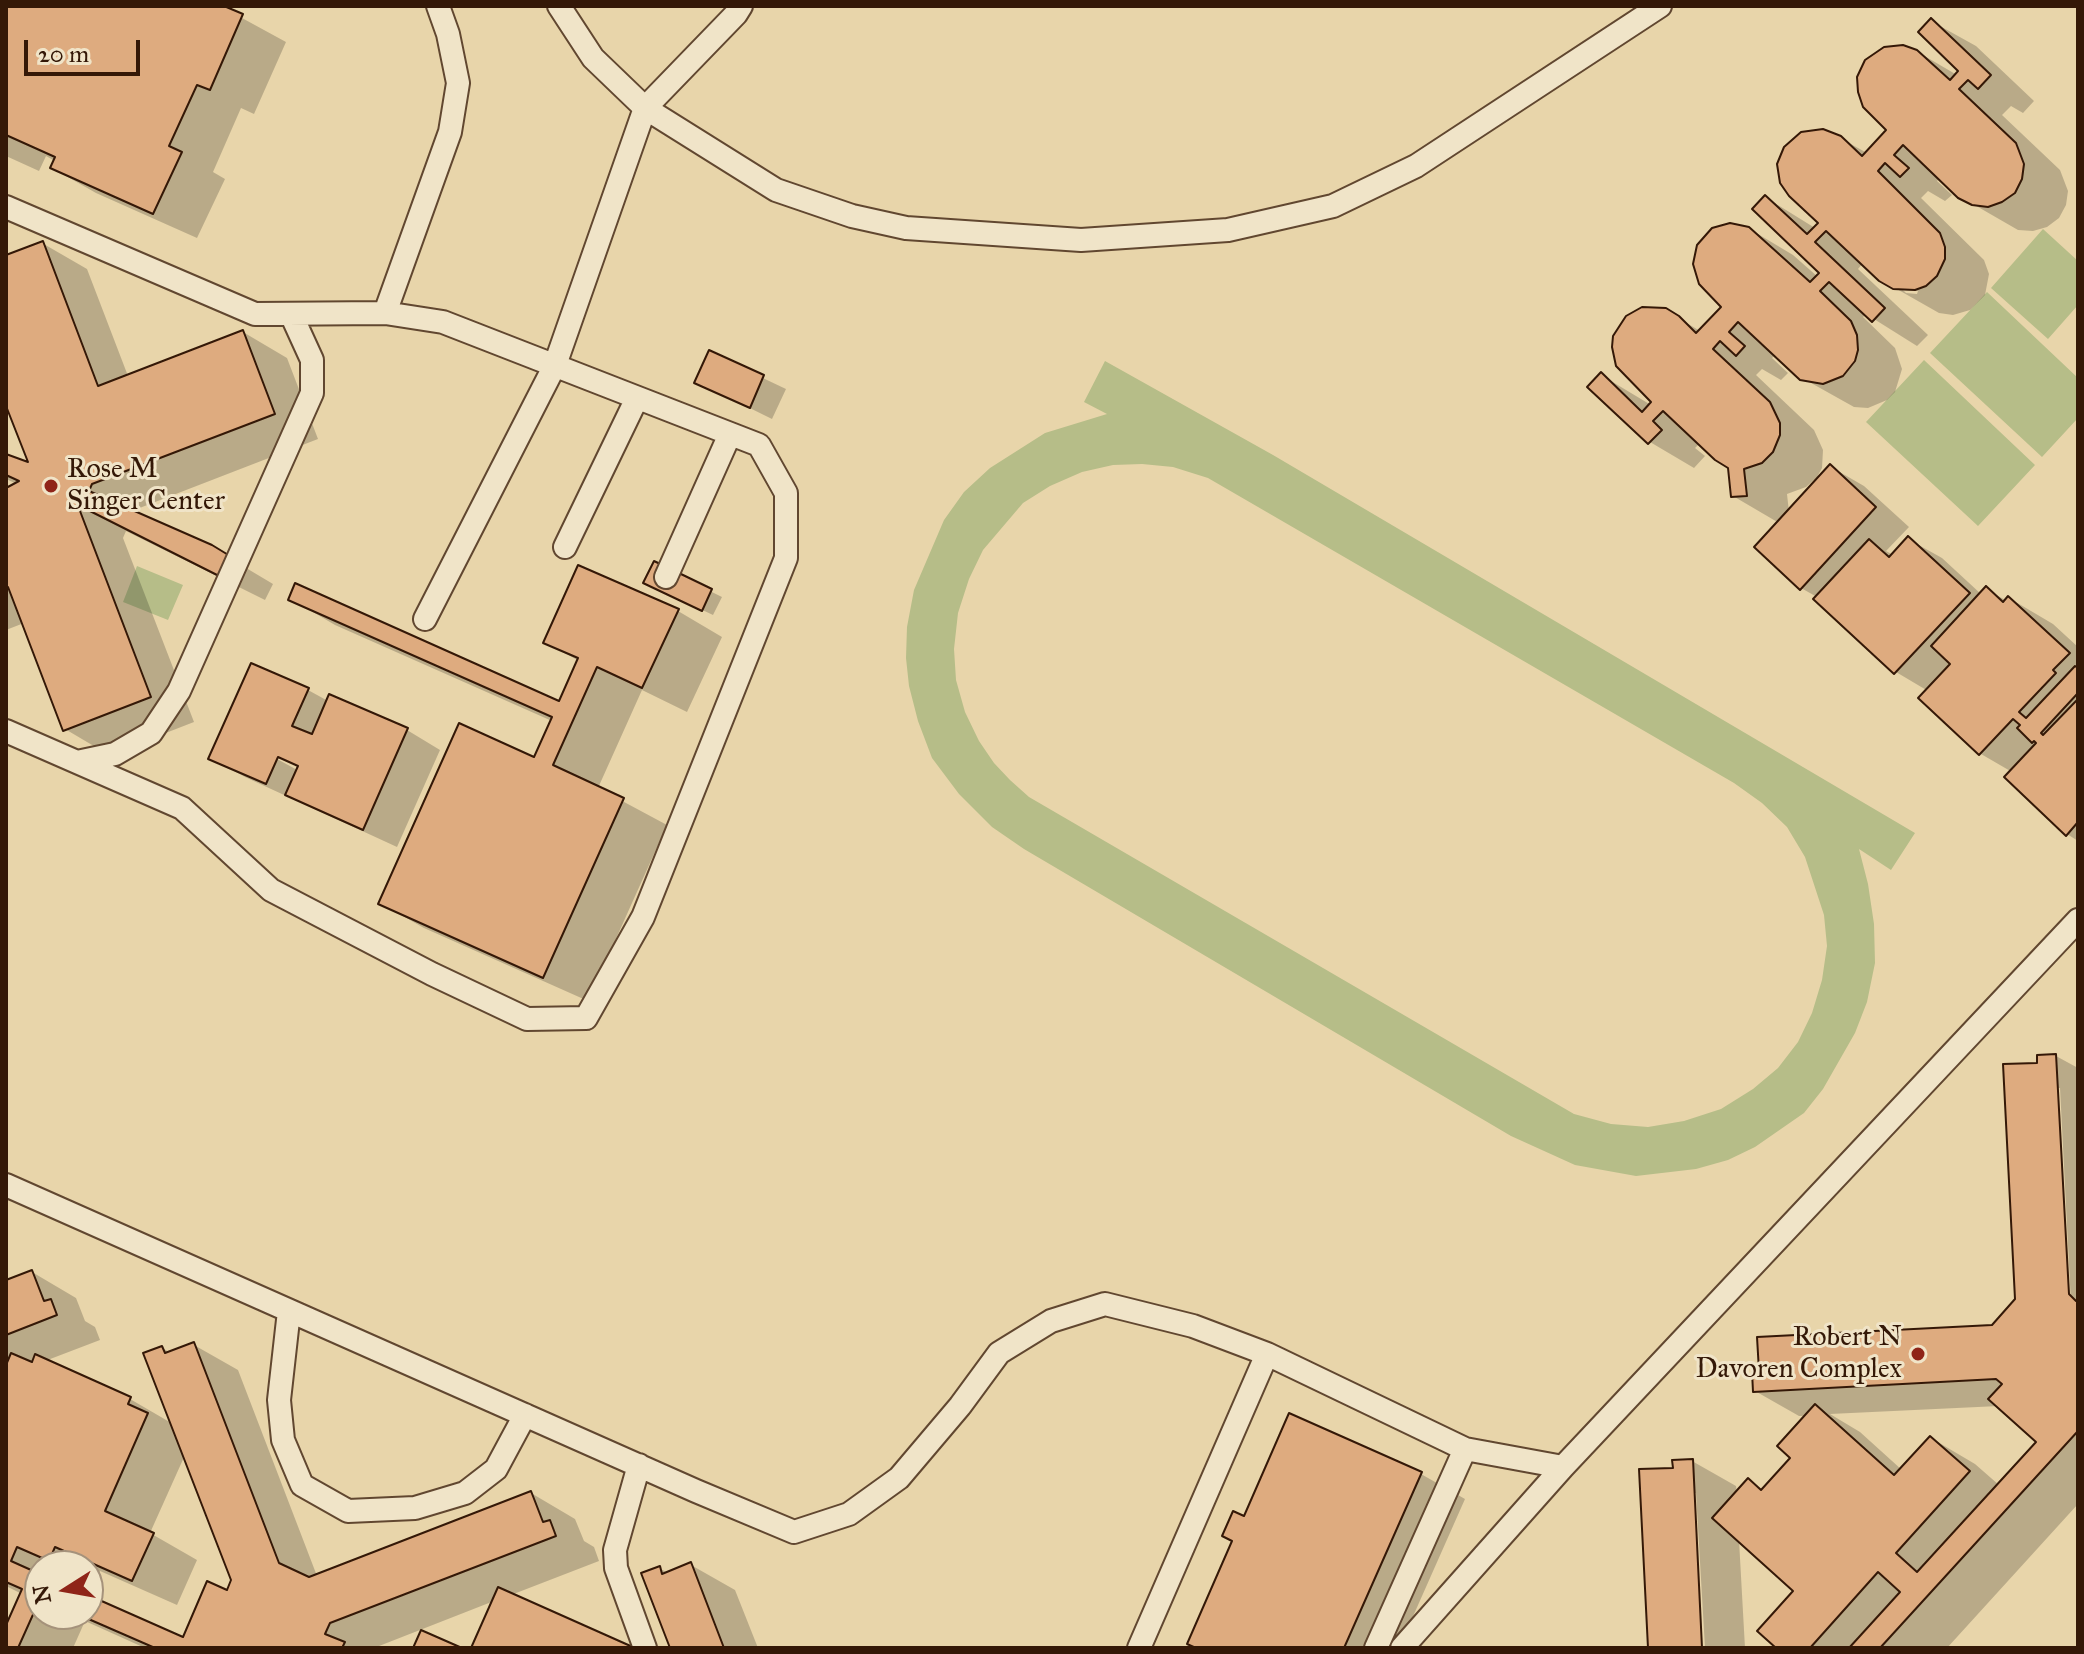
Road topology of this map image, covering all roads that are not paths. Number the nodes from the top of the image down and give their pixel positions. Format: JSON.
{"nodes":[{"id":1,"x":438,"y":6,"type":"edge"},
{"id":2,"x":559,"y":6,"type":"edge"},
{"id":3,"x":741,"y":6,"type":"edge"},
{"id":4,"x":1660,"y":6,"type":"edge"},
{"id":5,"x":645,"y":108,"type":"junction"},
{"id":6,"x":6,"y":207,"type":"edge"},
{"id":7,"x":385,"y":313,"type":"junction"},
{"id":8,"x":291,"y":314,"type":"junction"},
{"id":9,"x":555,"y":365,"type":"junction"},
{"id":10,"x":637,"y":398,"type":"junction"},
{"id":11,"x":730,"y":434,"type":"junction"},
{"id":12,"x":565,"y":547,"type":"dead end"},
{"id":13,"x":666,"y":577,"type":"dead end"},
{"id":14,"x":425,"y":619,"type":"dead end"},
{"id":15,"x":6,"y":731,"type":"edge"},
{"id":16,"x":77,"y":762,"type":"junction"},
{"id":17,"x":2078,"y":920,"type":"edge"},
{"id":18,"x":6,"y":1185,"type":"edge"},
{"id":19,"x":289,"y":1311,"type":"junction"},
{"id":20,"x":1267,"y":1354,"type":"junction"},
{"id":21,"x":525,"y":1415,"type":"junction"},
{"id":22,"x":1465,"y":1449,"type":"junction"},
{"id":23,"x":639,"y":1465,"type":"junction"},
{"id":24,"x":1563,"y":1467,"type":"junction"},
{"id":25,"x":645,"y":1648,"type":"edge"},
{"id":26,"x":1139,"y":1648,"type":"edge"},
{"id":27,"x":1376,"y":1648,"type":"edge"},
{"id":28,"x":1402,"y":1648,"type":"edge"}],
"edges":[{"from":1,"to":7,"type":"lane"},
{"from":2,"to":5,"type":"lane"},
{"from":3,"to":5,"type":"lane"},
{"from":4,"to":5,"type":"lane"},
{"from":5,"to":9,"type":"lane"},
{"from":6,"to":8,"type":"lane"},
{"from":7,"to":8,"type":"lane"},
{"from":7,"to":9,"type":"lane"},
{"from":8,"to":16,"type":"lane"},
{"from":9,"to":10,"type":"lane"},
{"from":9,"to":14,"type":"lane"},
{"from":10,"to":11,"type":"lane"},
{"from":10,"to":12,"type":"lane"},
{"from":11,"to":13,"type":"lane"},
{"from":11,"to":16,"type":"lane"},
{"from":15,"to":16,"type":"lane"},
{"from":17,"to":24,"type":"lane"},
{"from":18,"to":19,"type":"lane"},
{"from":19,"to":21,"type":"lane"},
{"from":19,"to":21,"type":"lane"},
{"from":20,"to":22,"type":"lane"},
{"from":20,"to":23,"type":"lane"},
{"from":20,"to":26,"type":"lane"},
{"from":21,"to":23,"type":"lane"},
{"from":22,"to":24,"type":"lane"},
{"from":22,"to":27,"type":"lane"},
{"from":23,"to":25,"type":"lane"},
{"from":24,"to":28,"type":"lane"}]}
